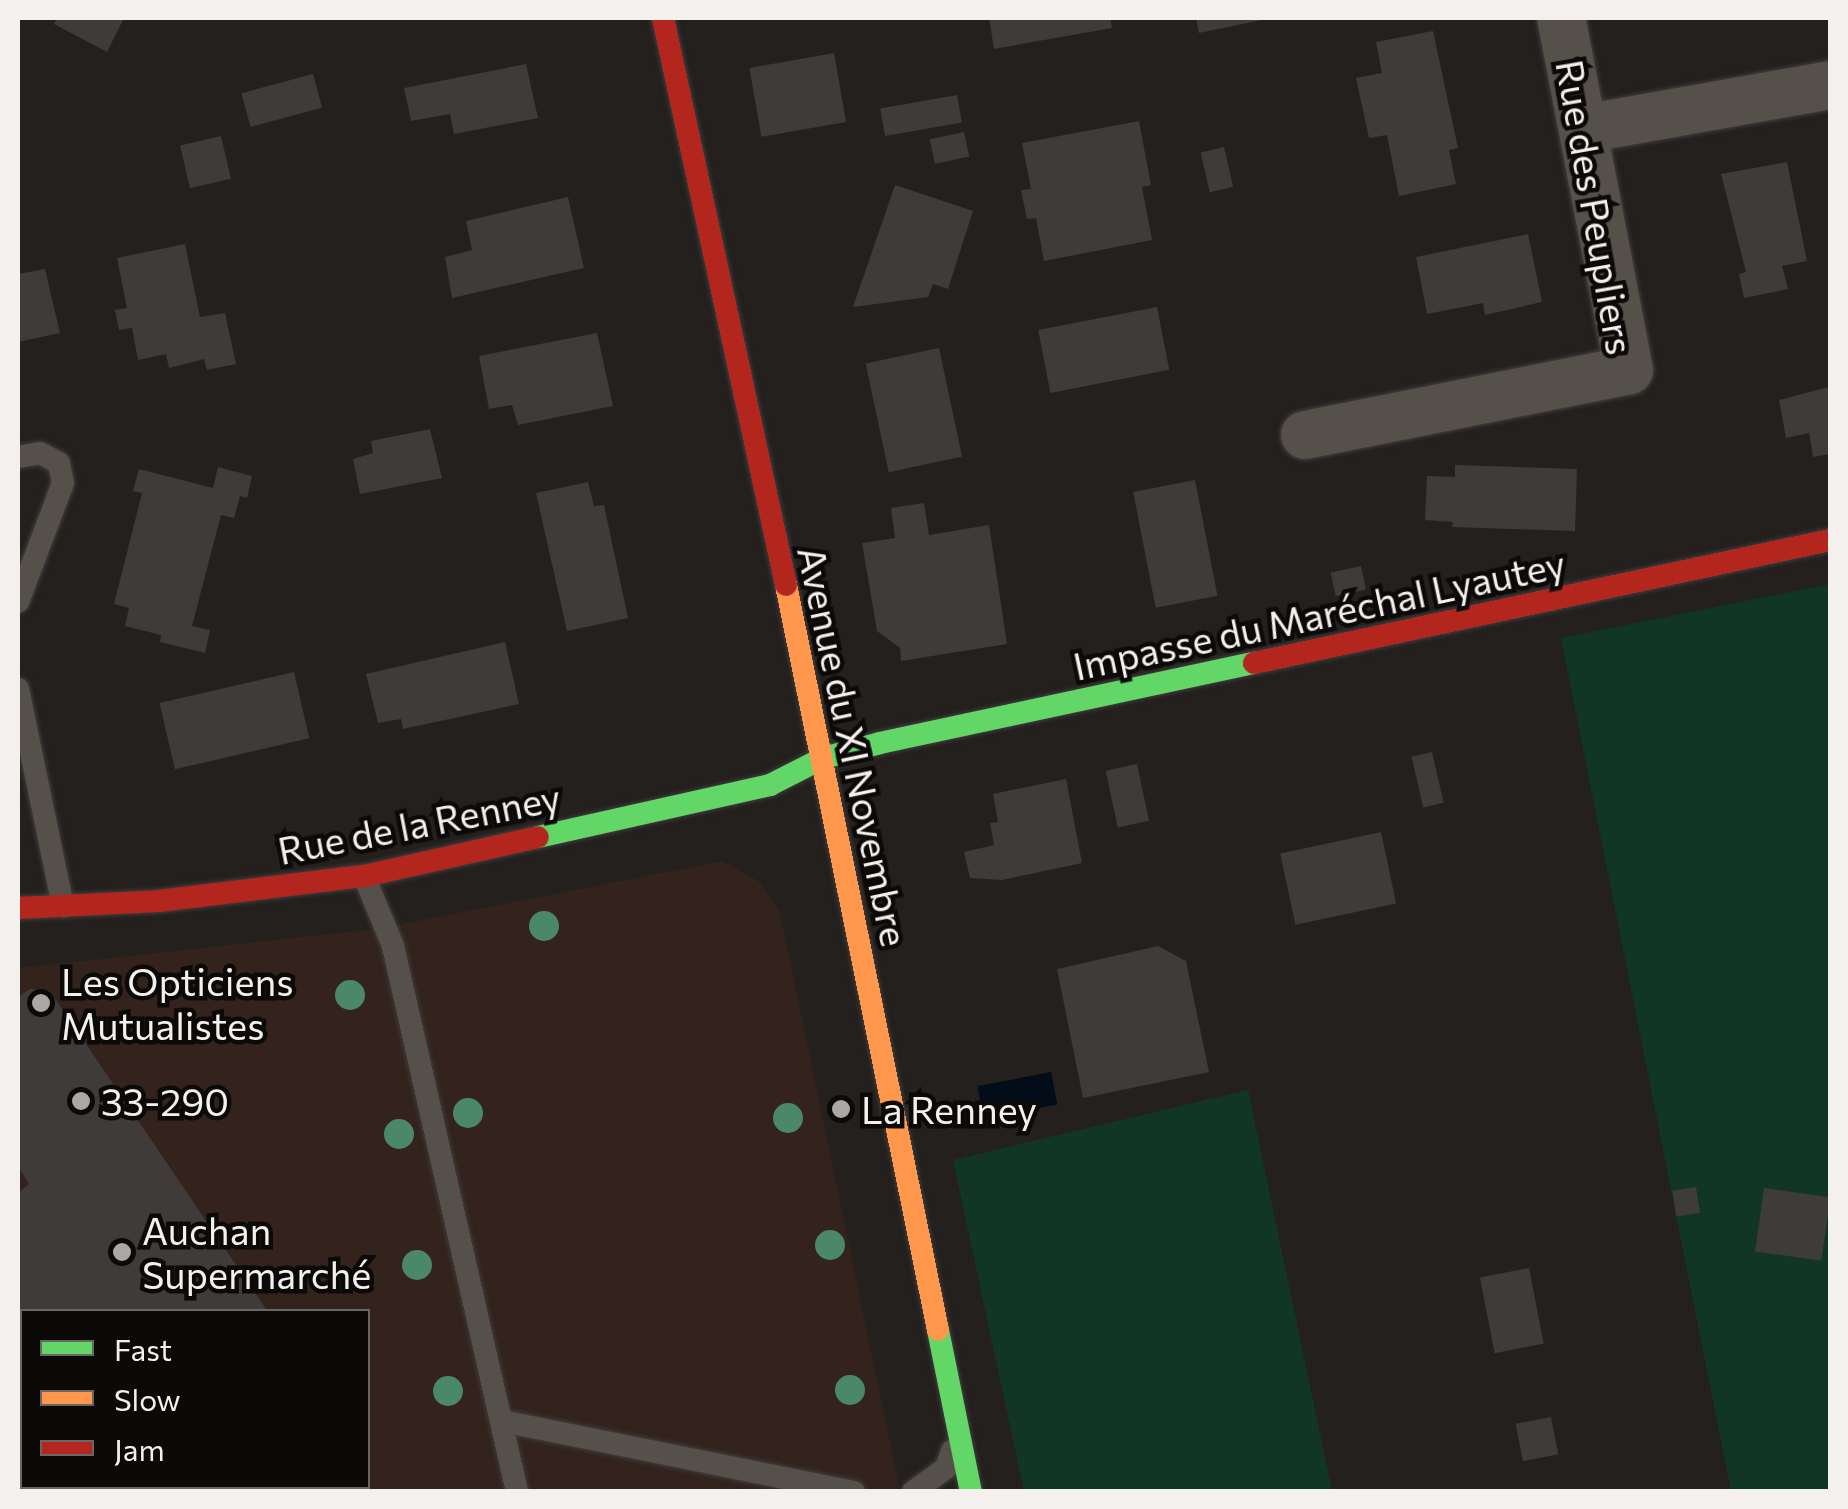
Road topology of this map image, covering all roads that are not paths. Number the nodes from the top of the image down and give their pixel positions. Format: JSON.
{"nodes":[{"id":1,"x":663,"y":18,"type":"edge"},
{"id":2,"x":1561,"y":18,"type":"edge"},
{"id":3,"x":1830,"y":85,"type":"edge"},
{"id":4,"x":1584,"y":129,"type":"junction"},
{"id":5,"x":1306,"y":435,"type":"dead end"},
{"id":6,"x":18,"y":458,"type":"edge"},
{"id":7,"x":1830,"y":540,"type":"edge"},
{"id":8,"x":18,"y":602,"type":"edge"},
{"id":9,"x":18,"y":689,"type":"edge"},
{"id":10,"x":823,"y":758,"type":"junction"},
{"id":11,"x":364,"y":876,"type":"junction"},
{"id":12,"x":63,"y":906,"type":"junction"},
{"id":13,"x":18,"y":908,"type":"edge"},
{"id":14,"x":502,"y":1421,"type":"junction"},
{"id":15,"x":959,"y":1434,"type":"junction"},
{"id":16,"x":845,"y":1489,"type":"edge"},
{"id":17,"x":517,"y":1492,"type":"edge"},
{"id":18,"x":913,"y":1492,"type":"edge"},
{"id":19,"x":970,"y":1492,"type":"edge"}],
"edges":[{"from":1,"to":10,"type":"street","name":"Avenue du XI Novembre"},
{"from":2,"to":4,"type":"street","name":"Rue des Peupliers"},
{"from":3,"to":4,"type":"street"},
{"from":4,"to":5,"type":"street","name":"Rue des Peupliers"},
{"from":6,"to":8,"type":"lane"},
{"from":7,"to":10,"type":"street","name":"Impasse du Maréchal Lyautey"},
{"from":9,"to":12,"type":"lane"},
{"from":10,"to":11,"type":"street","name":"Rue de la Renney"},
{"from":10,"to":15,"type":"street","name":"Avenue du XI Novembre"},
{"from":11,"to":12,"type":"street","name":"Rue de la Renney"},
{"from":11,"to":14,"type":"lane"},
{"from":12,"to":13,"type":"street","name":"Rue de la Renney"},
{"from":14,"to":16,"type":"lane"},
{"from":14,"to":17,"type":"lane"},
{"from":15,"to":18,"type":"lane"},
{"from":15,"to":19,"type":"street","name":"Avenue du XI Novembre"}]}
